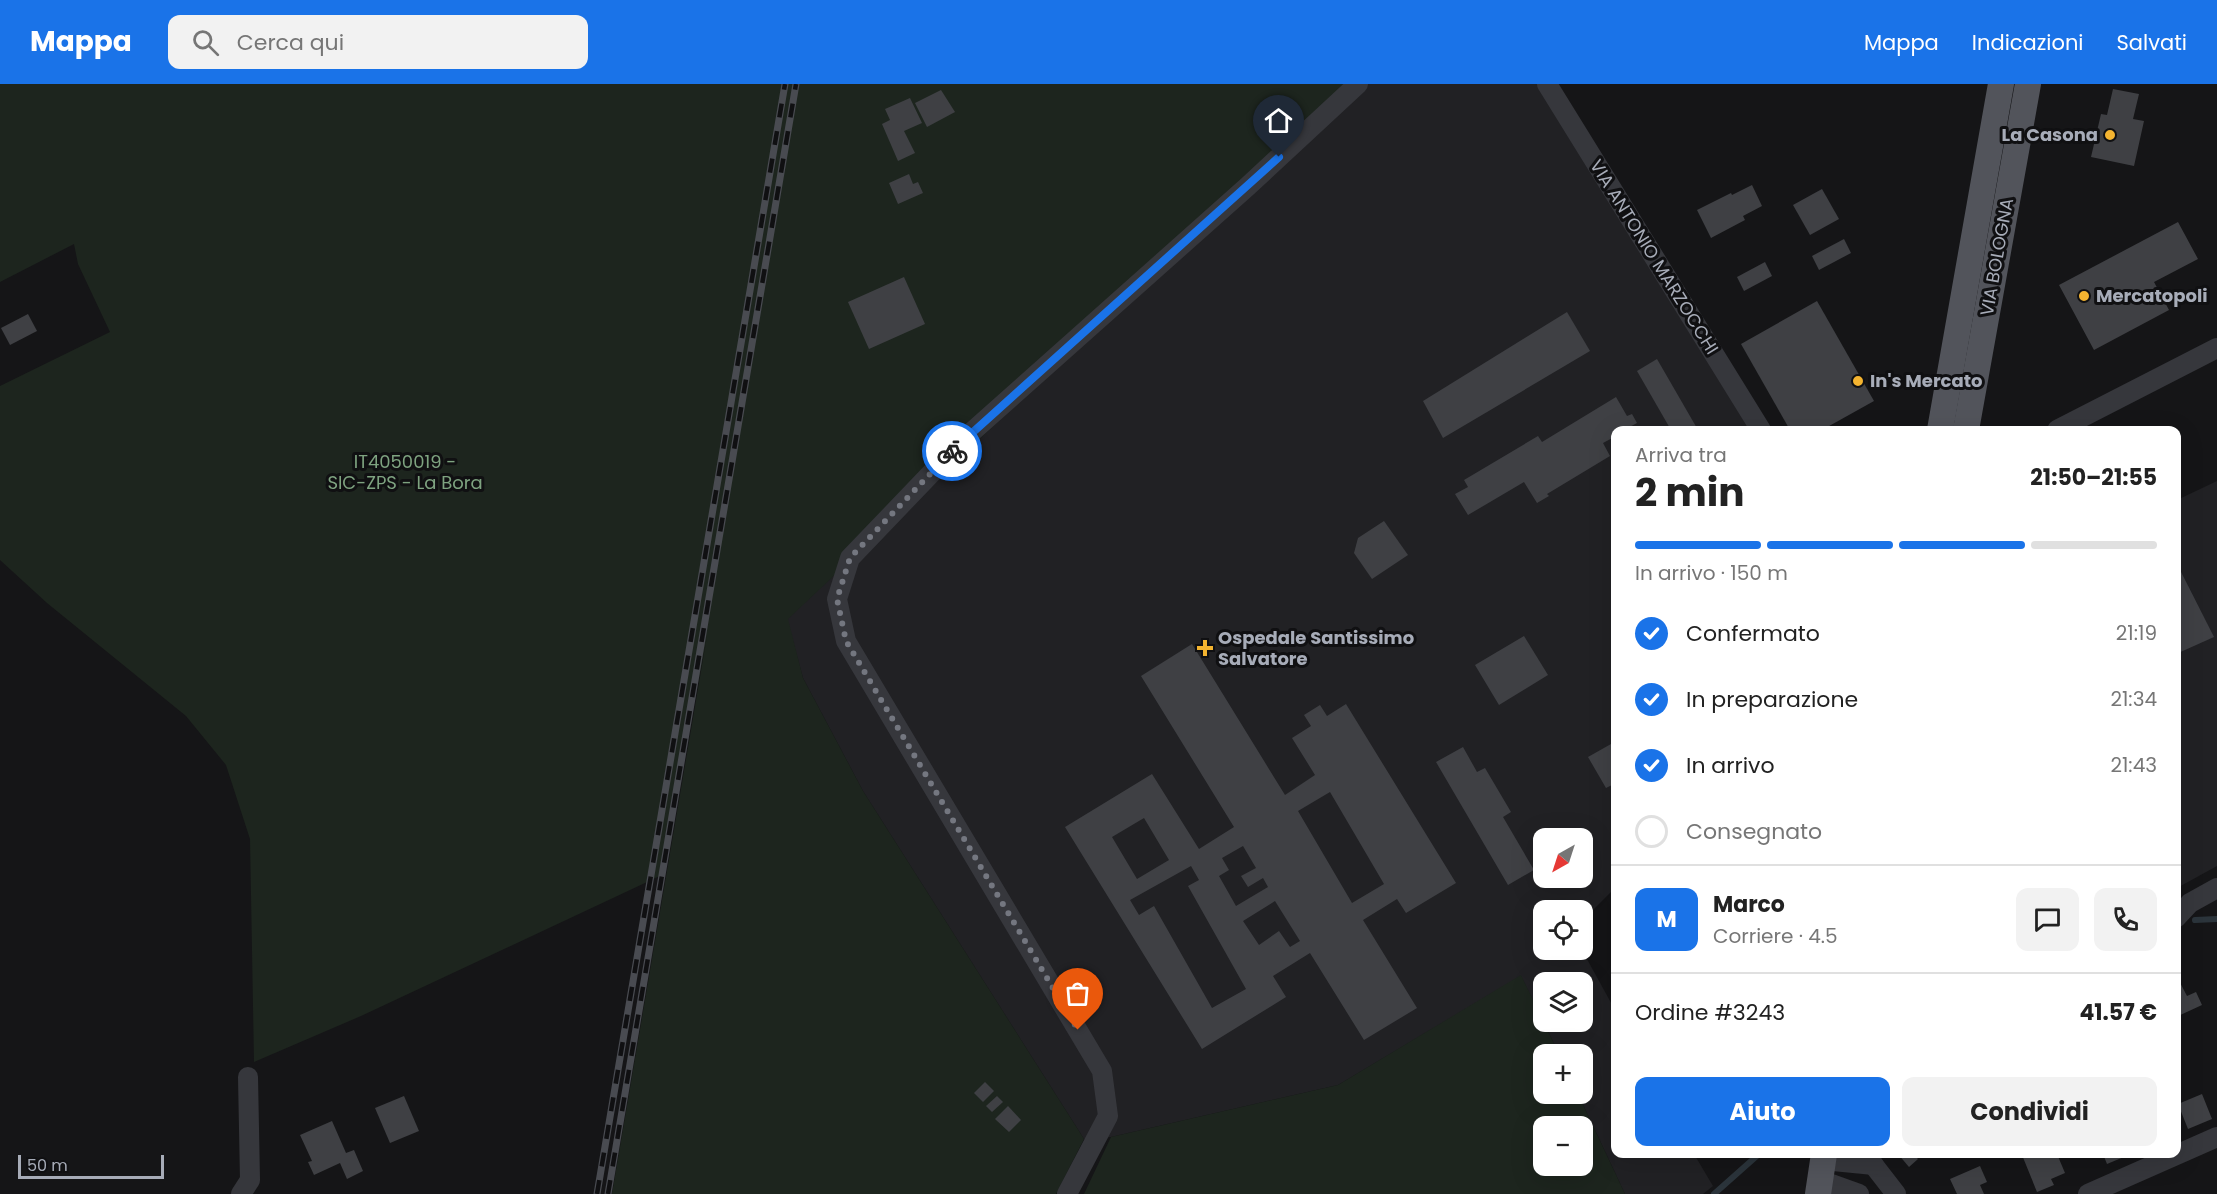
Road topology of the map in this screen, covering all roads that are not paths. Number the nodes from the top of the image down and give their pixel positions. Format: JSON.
{"nodes":[{"id":1,"x":1358,"y":84,"type":"edge"},
{"id":2,"x":1547,"y":84,"type":"edge"},
{"id":3,"x":2001,"y":84,"type":"edge"},
{"id":4,"x":2028,"y":84,"type":"edge"},
{"id":5,"x":2217,"y":348,"type":"edge"},
{"id":6,"x":1759,"y":426,"type":"edge"},
{"id":7,"x":1941,"y":426,"type":"edge"},
{"id":8,"x":1967,"y":426,"type":"edge"},
{"id":9,"x":2065,"y":426,"type":"edge"},
{"id":10,"x":2217,"y":888,"type":"edge"},
{"id":11,"x":2181,"y":913,"type":"edge"},
{"id":12,"x":248,"y":1077,"type":"dead end"},
{"id":13,"x":2217,"y":1137,"type":"edge"},
{"id":14,"x":2181,"y":1153,"type":"edge"},
{"id":15,"x":2169,"y":1158,"type":"edge"},
{"id":16,"x":1869,"y":1159,"type":"edge"},
{"id":17,"x":1821,"y":1172,"type":"edge"},
{"id":18,"x":241,"y":1194,"type":"edge"},
{"id":19,"x":1068,"y":1194,"type":"edge"},
{"id":20,"x":1859,"y":1194,"type":"edge"},
{"id":21,"x":1896,"y":1194,"type":"edge"},
{"id":22,"x":2088,"y":1194,"type":"edge"}],
"edges":[{"from":1,"to":19,"type":"street"},
{"from":2,"to":6,"type":"street","name":"VIA ANTONIO MARZOCCHI"},
{"from":3,"to":7,"type":"main road","name":"VIA BOLOGNA"},
{"from":4,"to":8,"type":"main road","name":"VIA BOLOGNA"},
{"from":5,"to":9,"type":"street"},
{"from":10,"to":11,"type":"street"},
{"from":12,"to":18,"type":"street"},
{"from":13,"to":14,"type":"street"},
{"from":15,"to":22,"type":"street"},
{"from":16,"to":17,"type":"street"},
{"from":16,"to":21,"type":"street"},
{"from":17,"to":20,"type":"street"}]}
